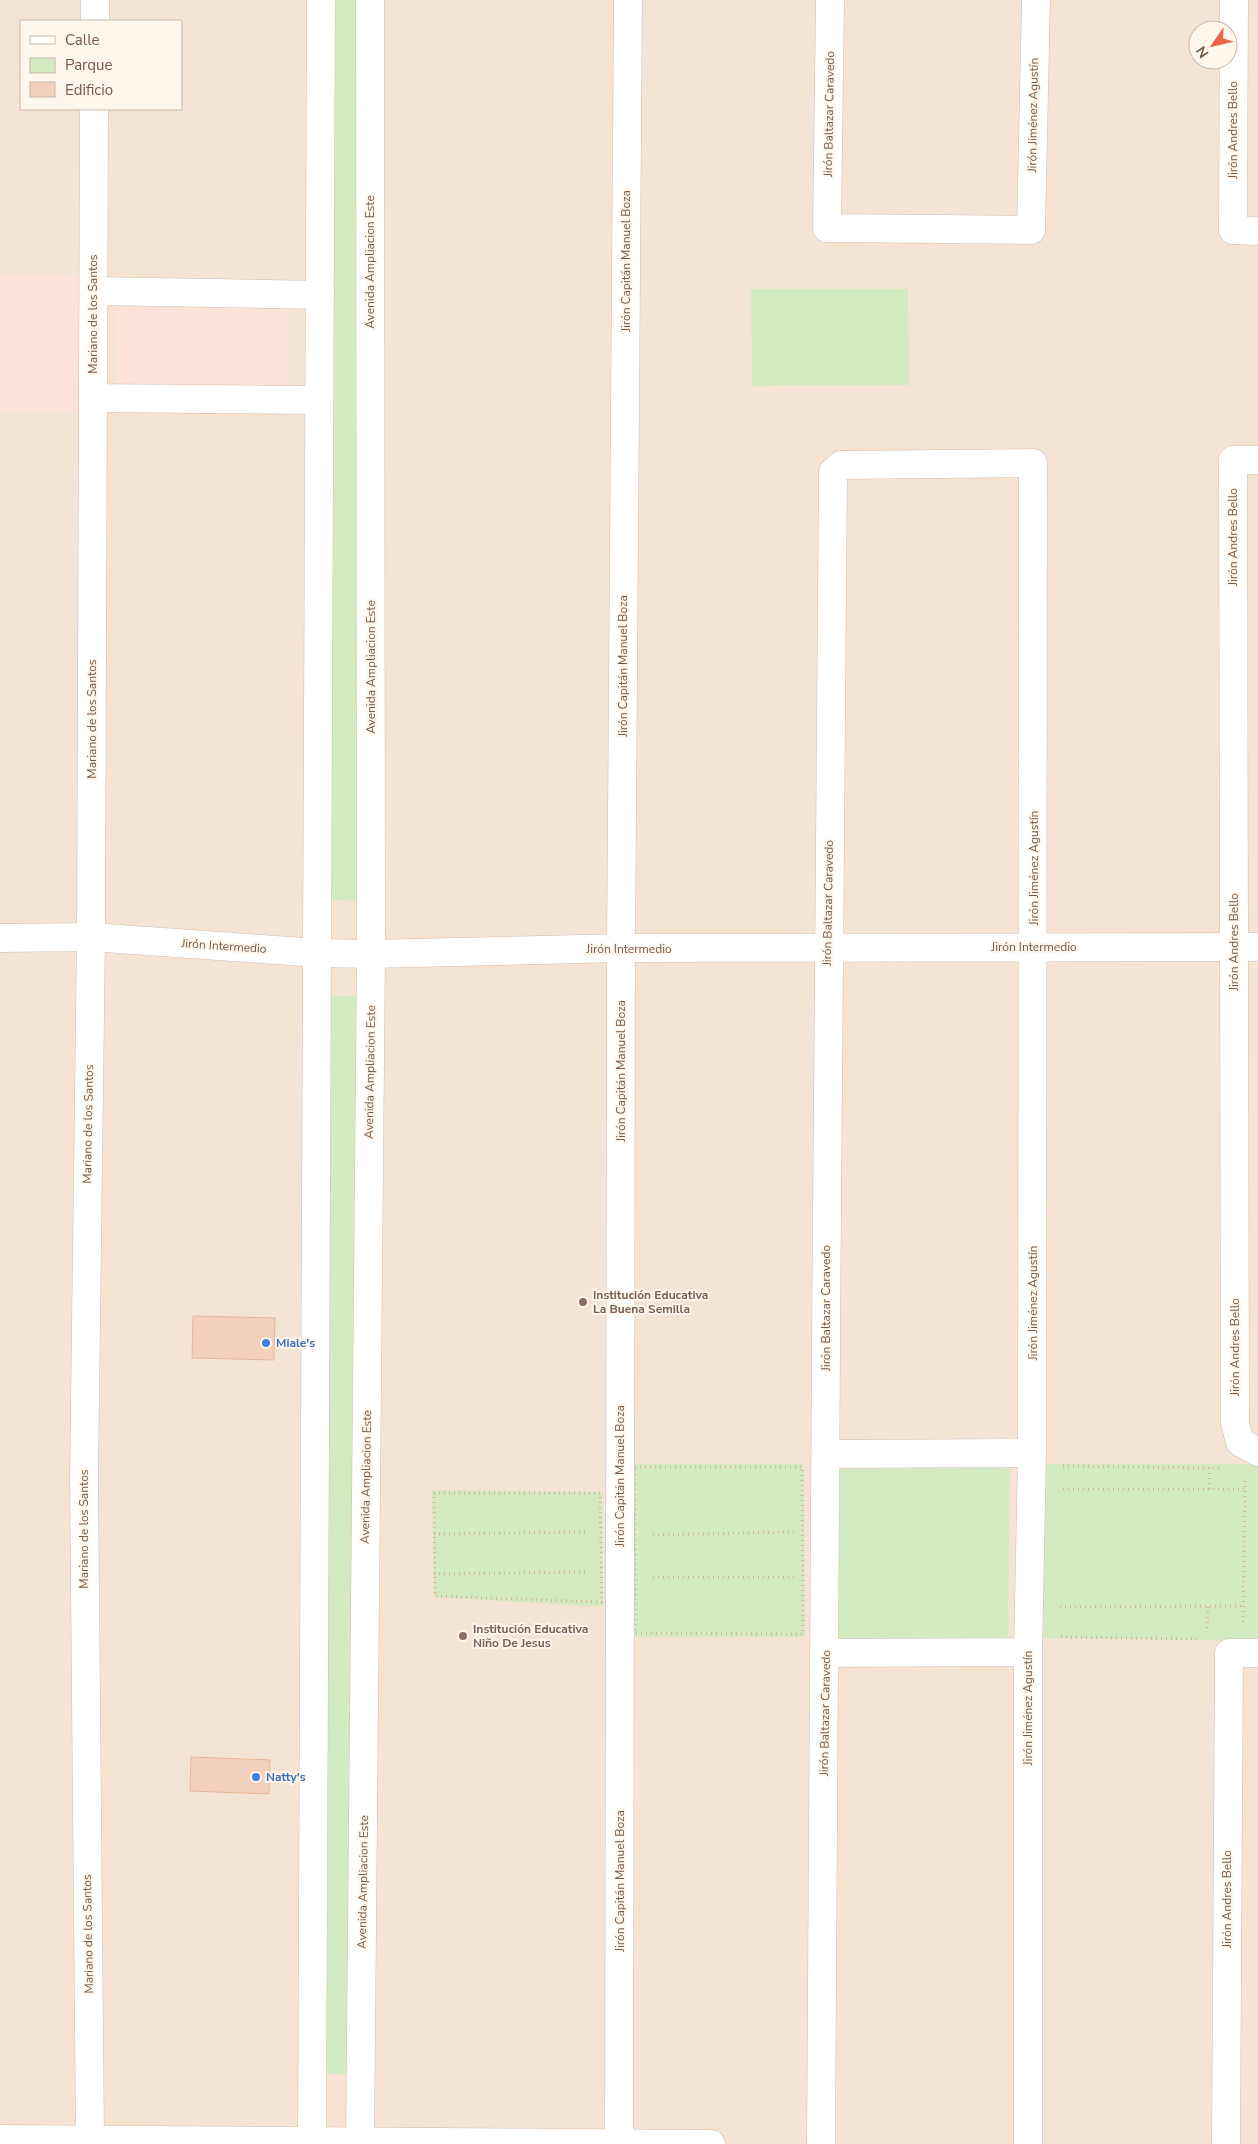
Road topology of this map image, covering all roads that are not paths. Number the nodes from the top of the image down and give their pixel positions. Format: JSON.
{"nodes":[{"id":1,"x":95,"y":0,"type":"edge"},
{"id":2,"x":321,"y":0,"type":"edge"},
{"id":3,"x":370,"y":0,"type":"edge"},
{"id":4,"x":628,"y":0,"type":"edge"},
{"id":5,"x":830,"y":0,"type":"edge"},
{"id":6,"x":1036,"y":0,"type":"edge"},
{"id":7,"x":1234,"y":0,"type":"edge"},
{"id":8,"x":95,"y":20,"type":"edge"},
{"id":9,"x":94,"y":110,"type":"edge"},
{"id":10,"x":1031,"y":230,"type":"joint"},
{"id":11,"x":1245,"y":230,"type":"edge"},
{"id":12,"x":94,"y":291,"type":"junction"},
{"id":13,"x":320,"y":296,"type":"junction"},
{"id":14,"x":93,"y":398,"type":"junction"},
{"id":15,"x":320,"y":400,"type":"junction"},
{"id":16,"x":1246,"y":460,"type":"edge"},
{"id":17,"x":833,"y":472,"type":"joint"},
{"id":18,"x":91,"y":937,"type":"junction"},
{"id":19,"x":0,"y":938,"type":"edge"},
{"id":20,"x":1034,"y":947,"type":"junction"},
{"id":21,"x":1246,"y":947,"type":"edge"},
{"id":22,"x":621,"y":948,"type":"junction"},
{"id":23,"x":827,"y":949,"type":"junction"},
{"id":24,"x":318,"y":953,"type":"junction"},
{"id":25,"x":371,"y":954,"type":"junction"},
{"id":26,"x":1032,"y":1453,"type":"junction"},
{"id":27,"x":826,"y":1454,"type":"junction"},
{"id":28,"x":1252,"y":1463,"type":"edge"},
{"id":29,"x":1028,"y":1652,"type":"junction"},
{"id":30,"x":826,"y":1653,"type":"junction"},
{"id":31,"x":1258,"y":1653,"type":"edge"},
{"id":32,"x":0,"y":2139,"type":"edge"},
{"id":33,"x":90,"y":2140,"type":"junction"},
{"id":34,"x":312,"y":2143,"type":"edge"},
{"id":35,"x":360,"y":2143,"type":"edge"},
{"id":36,"x":619,"y":2143,"type":"edge"},
{"id":37,"x":711,"y":2144,"type":"edge"},
{"id":38,"x":821,"y":2144,"type":"edge"},
{"id":39,"x":1028,"y":2144,"type":"edge"},
{"id":40,"x":1226,"y":2144,"type":"edge"}],
"edges":[{"from":1,"to":8,"type":"street"},
{"from":2,"to":13,"type":"street"},
{"from":3,"to":25,"type":"street","name":"Avenida Ampliacion Este"},
{"from":4,"to":22,"type":"street","name":"Jirón Capitán Manuel Boza"},
{"from":5,"to":10,"type":"street","name":"Jirón Baltazar Caravedo"},
{"from":6,"to":10,"type":"street","name":"Jirón Jiménez Agustín"},
{"from":7,"to":11,"type":"street","name":"Jirón Andres Bello"},
{"from":9,"to":12,"type":"street","name":"Mariano de los Santos"},
{"from":12,"to":13,"type":"street"},
{"from":12,"to":14,"type":"street","name":"Mariano de los Santos"},
{"from":13,"to":15,"type":"street"},
{"from":14,"to":15,"type":"street"},
{"from":14,"to":18,"type":"street","name":"Mariano de los Santos"},
{"from":15,"to":24,"type":"street"},
{"from":16,"to":21,"type":"street","name":"Jirón Andres Bello"},
{"from":17,"to":20,"type":"street","name":"Jirón Jiménez Agustín"},
{"from":17,"to":23,"type":"street","name":"Jirón Baltazar Caravedo"},
{"from":18,"to":19,"type":"street","name":"Jirón Intermedio"},
{"from":18,"to":24,"type":"street","name":"Jirón Intermedio"},
{"from":18,"to":33,"type":"street","name":"Mariano de los Santos"},
{"from":20,"to":21,"type":"street","name":"Jirón Intermedio"},
{"from":20,"to":23,"type":"street","name":"Jirón Intermedio"},
{"from":20,"to":26,"type":"street","name":"Jirón Jiménez Agustín"},
{"from":21,"to":28,"type":"street","name":"Jirón Andres Bello"},
{"from":22,"to":23,"type":"street","name":"Jirón Intermedio"},
{"from":22,"to":25,"type":"street","name":"Jirón Intermedio"},
{"from":22,"to":36,"type":"street","name":"Jirón Capitán Manuel Boza"},
{"from":23,"to":27,"type":"street","name":"Jirón Baltazar Caravedo"},
{"from":24,"to":25,"type":"street","name":"Jirón Intermedio"},
{"from":24,"to":34,"type":"street"},
{"from":25,"to":35,"type":"street","name":"Avenida Ampliacion Este"},
{"from":26,"to":27,"type":"street"},
{"from":26,"to":29,"type":"street","name":"Jirón Jiménez Agustín"},
{"from":27,"to":30,"type":"street","name":"Jirón Baltazar Caravedo"},
{"from":29,"to":30,"type":"street"},
{"from":29,"to":39,"type":"street","name":"Jirón Jiménez Agustín"},
{"from":30,"to":38,"type":"street","name":"Jirón Baltazar Caravedo"},
{"from":31,"to":40,"type":"street","name":"Jirón Andres Bello"},
{"from":32,"to":33,"type":"street"},
{"from":33,"to":34,"type":"street"},
{"from":34,"to":35,"type":"street"},
{"from":35,"to":36,"type":"street"},
{"from":36,"to":37,"type":"street"}]}
